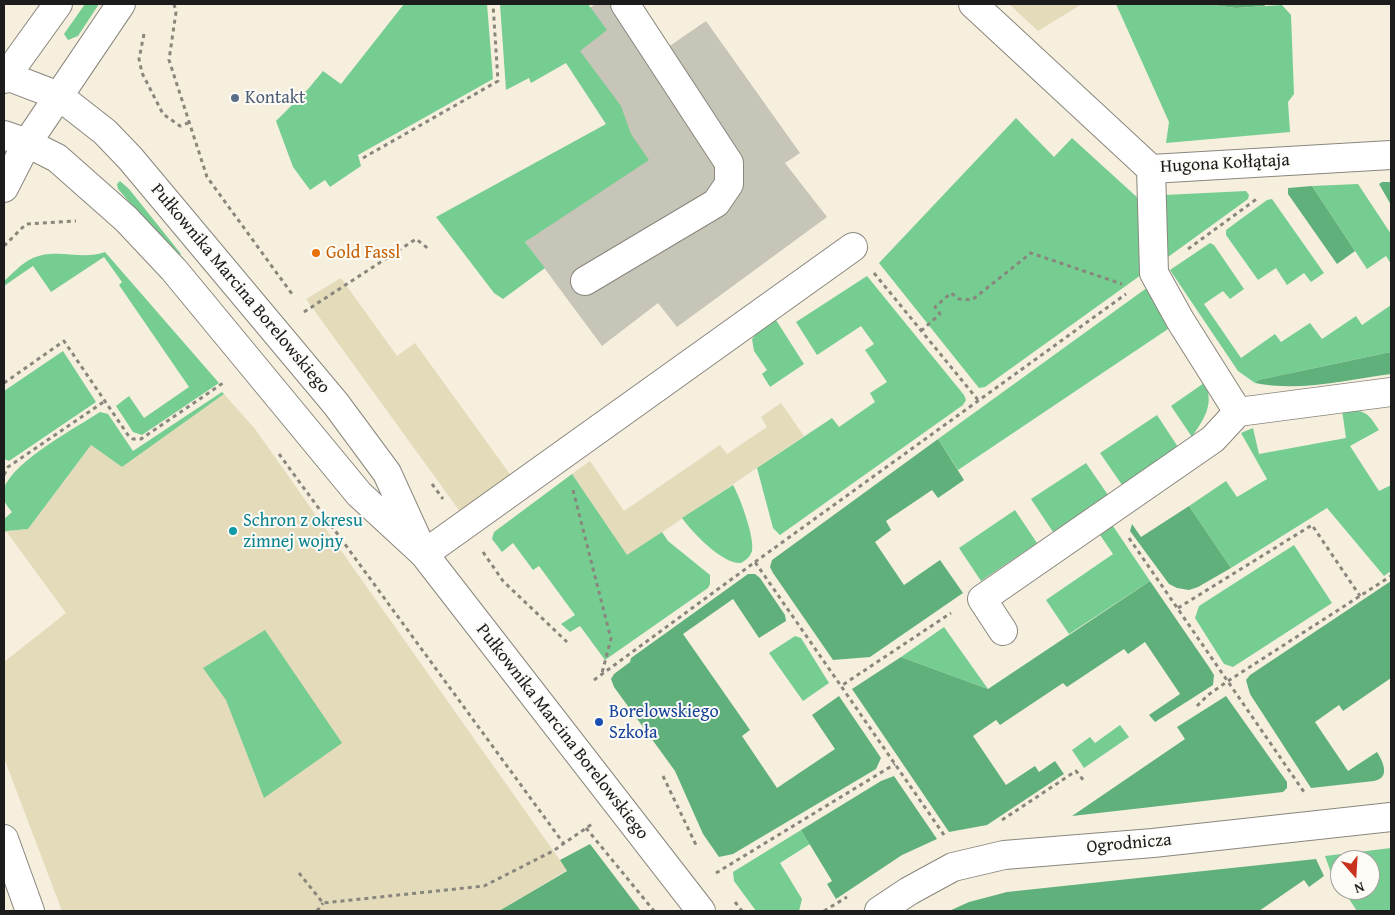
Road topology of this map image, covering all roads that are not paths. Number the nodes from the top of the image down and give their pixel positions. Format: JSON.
{"nodes":[{"id":1,"x":58,"y":4,"type":"edge"},
{"id":2,"x":121,"y":4,"type":"edge"},
{"id":3,"x":626,"y":4,"type":"edge"},
{"id":4,"x":973,"y":4,"type":"edge"},
{"id":5,"x":4,"y":77,"type":"edge"},
{"id":6,"x":58,"y":96,"type":"junction"},
{"id":7,"x":16,"y":139,"type":"edge"},
{"id":8,"x":1391,"y":155,"type":"edge"},
{"id":9,"x":1151,"y":169,"type":"junction"},
{"id":10,"x":4,"y":188,"type":"edge"},
{"id":11,"x":853,"y":247,"type":"road end"},
{"id":12,"x":585,"y":281,"type":"dead end"},
{"id":13,"x":1391,"y":392,"type":"edge"},
{"id":14,"x":1238,"y":412,"type":"junction"},
{"id":15,"x":424,"y":554,"type":"junction"},
{"id":16,"x":1003,"y":631,"type":"dead end"},
{"id":17,"x":1391,"y":817,"type":"edge"},
{"id":18,"x":4,"y":839,"type":"edge"},
{"id":19,"x":30,"y":911,"type":"edge"},
{"id":20,"x":701,"y":911,"type":"edge"},
{"id":21,"x":879,"y":911,"type":"edge"}],
"edges":[{"from":1,"to":5,"type":"main road"},
{"from":2,"to":6,"type":"main road"},
{"from":3,"to":12,"type":"main road"},
{"from":4,"to":9,"type":"main road","name":"Hugona Kołłątaja"},
{"from":5,"to":6,"type":"main road","name":"Pułkownika Marcina Borelowskiego"},
{"from":6,"to":7,"type":"main road"},
{"from":6,"to":15,"type":"main road","name":"Pułkownika Marcina Borelowskiego"},
{"from":7,"to":10,"type":"main road"},
{"from":7,"to":15,"type":"main road","name":"Pułkownika Marcina Borelowskiego"},
{"from":8,"to":9,"type":"main road","name":"Hugona Kołłątaja"},
{"from":9,"to":14,"type":"main road"},
{"from":11,"to":15,"type":"main road"},
{"from":13,"to":14,"type":"main road"},
{"from":14,"to":16,"type":"main road"},
{"from":15,"to":20,"type":"main road","name":"Pułkownika Marcina Borelowskiego"},
{"from":17,"to":21,"type":"main road","name":"Ogrodnicza"},
{"from":18,"to":19,"type":"main road"}]}
